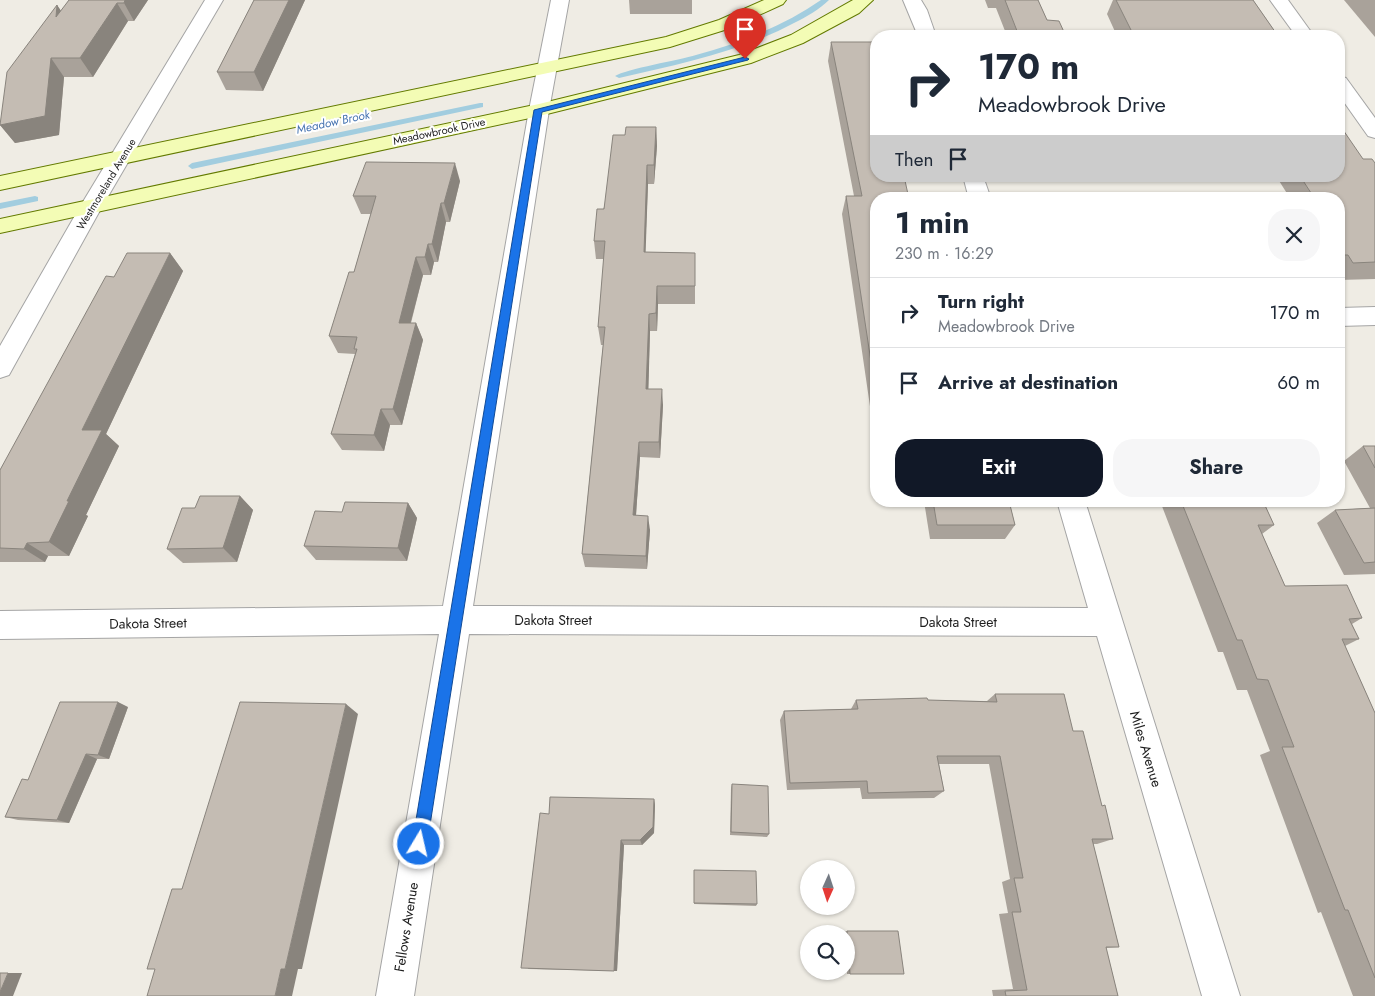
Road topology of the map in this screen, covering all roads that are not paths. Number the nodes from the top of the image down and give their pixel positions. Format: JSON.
{"nodes":[{"id":1,"x":214,"y":0,"type":"edge"},
{"id":2,"x":560,"y":0,"type":"edge"},
{"id":3,"x":778,"y":0,"type":"edge"},
{"id":4,"x":864,"y":0,"type":"edge"},
{"id":5,"x":912,"y":0,"type":"edge"},
{"id":6,"x":1279,"y":0,"type":"edge"},
{"id":7,"x":925,"y":30,"type":"edge"},
{"id":8,"x":1301,"y":30,"type":"edge"},
{"id":9,"x":546,"y":68,"type":"junction"},
{"id":10,"x":1345,"y":90,"type":"edge"},
{"id":11,"x":538,"y":110,"type":"junction"},
{"id":12,"x":1375,"y":132,"type":"edge"},
{"id":13,"x":121,"y":159,"type":"junction"},
{"id":14,"x":0,"y":184,"type":"edge"},
{"id":15,"x":92,"y":205,"type":"junction"},
{"id":16,"x":0,"y":226,"type":"edge"},
{"id":17,"x":1375,"y":316,"type":"edge"},
{"id":18,"x":1345,"y":317,"type":"edge"},
{"id":19,"x":0,"y":368,"type":"edge"},
{"id":20,"x":1073,"y":507,"type":"edge"},
{"id":21,"x":456,"y":620,"type":"junction"},
{"id":22,"x":1107,"y":622,"type":"junction"},
{"id":23,"x":0,"y":625,"type":"edge"},
{"id":24,"x":395,"y":996,"type":"edge"},
{"id":25,"x":1221,"y":996,"type":"edge"}],
"edges":[{"from":1,"to":13,"type":"street","name":"Westmoreland Avenue"},
{"from":2,"to":9,"type":"street","name":"Fellows Avenue"},
{"from":3,"to":9,"type":"street"},
{"from":4,"to":11,"type":"street","name":"Meadowbrook Drive"},
{"from":5,"to":7,"type":"street"},
{"from":6,"to":8,"type":"street"},
{"from":9,"to":11,"type":"street","name":"Fellows Avenue"},
{"from":9,"to":13,"type":"street"},
{"from":10,"to":12,"type":"street"},
{"from":11,"to":15,"type":"street","name":"Meadowbrook Drive"},
{"from":11,"to":21,"type":"street","name":"Fellows Avenue"},
{"from":13,"to":14,"type":"street"},
{"from":13,"to":15,"type":"street","name":"Westmoreland Avenue"},
{"from":15,"to":16,"type":"street","name":"Meadowbrook Drive"},
{"from":15,"to":19,"type":"street","name":"Westmoreland Avenue"},
{"from":17,"to":18,"type":"street"},
{"from":20,"to":22,"type":"street","name":"Miles Avenue"},
{"from":21,"to":22,"type":"street","name":"Dakota Street"},
{"from":21,"to":23,"type":"street","name":"Dakota Street"},
{"from":21,"to":24,"type":"street","name":"Fellows Avenue"},
{"from":22,"to":25,"type":"street","name":"Miles Avenue"}]}
